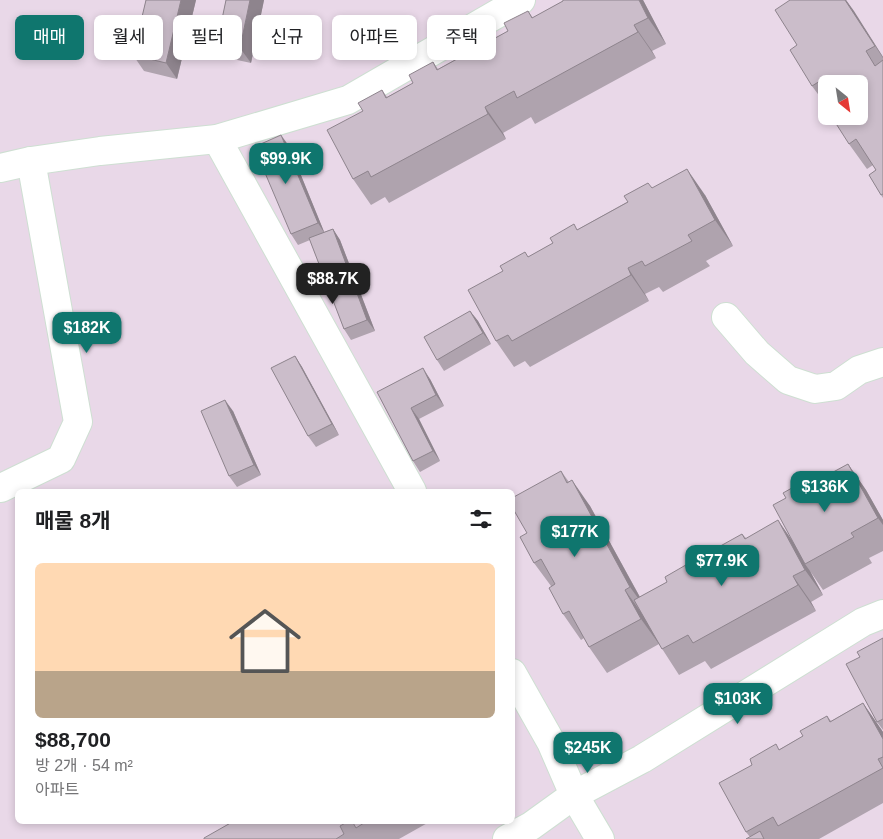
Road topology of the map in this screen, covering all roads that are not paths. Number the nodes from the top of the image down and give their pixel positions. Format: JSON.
{"nodes":[{"id":1,"x":521,"y":0,"type":"edge"},
{"id":2,"x":217,"y":139,"type":"junction"},
{"id":3,"x":31,"y":161,"type":"junction"},
{"id":4,"x":0,"y":168,"type":"edge"},
{"id":5,"x":726,"y":317,"type":"dead end"},
{"id":6,"x":883,"y":362,"type":"edge"},
{"id":7,"x":1,"y":488,"type":"dead end"},
{"id":8,"x":411,"y":489,"type":"edge"},
{"id":9,"x":883,"y":614,"type":"edge"},
{"id":10,"x":515,"y":678,"type":"edge"},
{"id":11,"x":574,"y":795,"type":"junction"},
{"id":12,"x":507,"y":839,"type":"edge"},
{"id":13,"x":600,"y":839,"type":"edge"}],
"edges":[{"from":1,"to":2,"type":"street"},
{"from":2,"to":3,"type":"street"},
{"from":2,"to":8,"type":"street"},
{"from":3,"to":4,"type":"street"},
{"from":3,"to":7,"type":"street"},
{"from":5,"to":6,"type":"street"},
{"from":9,"to":11,"type":"street"},
{"from":10,"to":11,"type":"street"},
{"from":11,"to":12,"type":"street"},
{"from":11,"to":13,"type":"street"}]}
